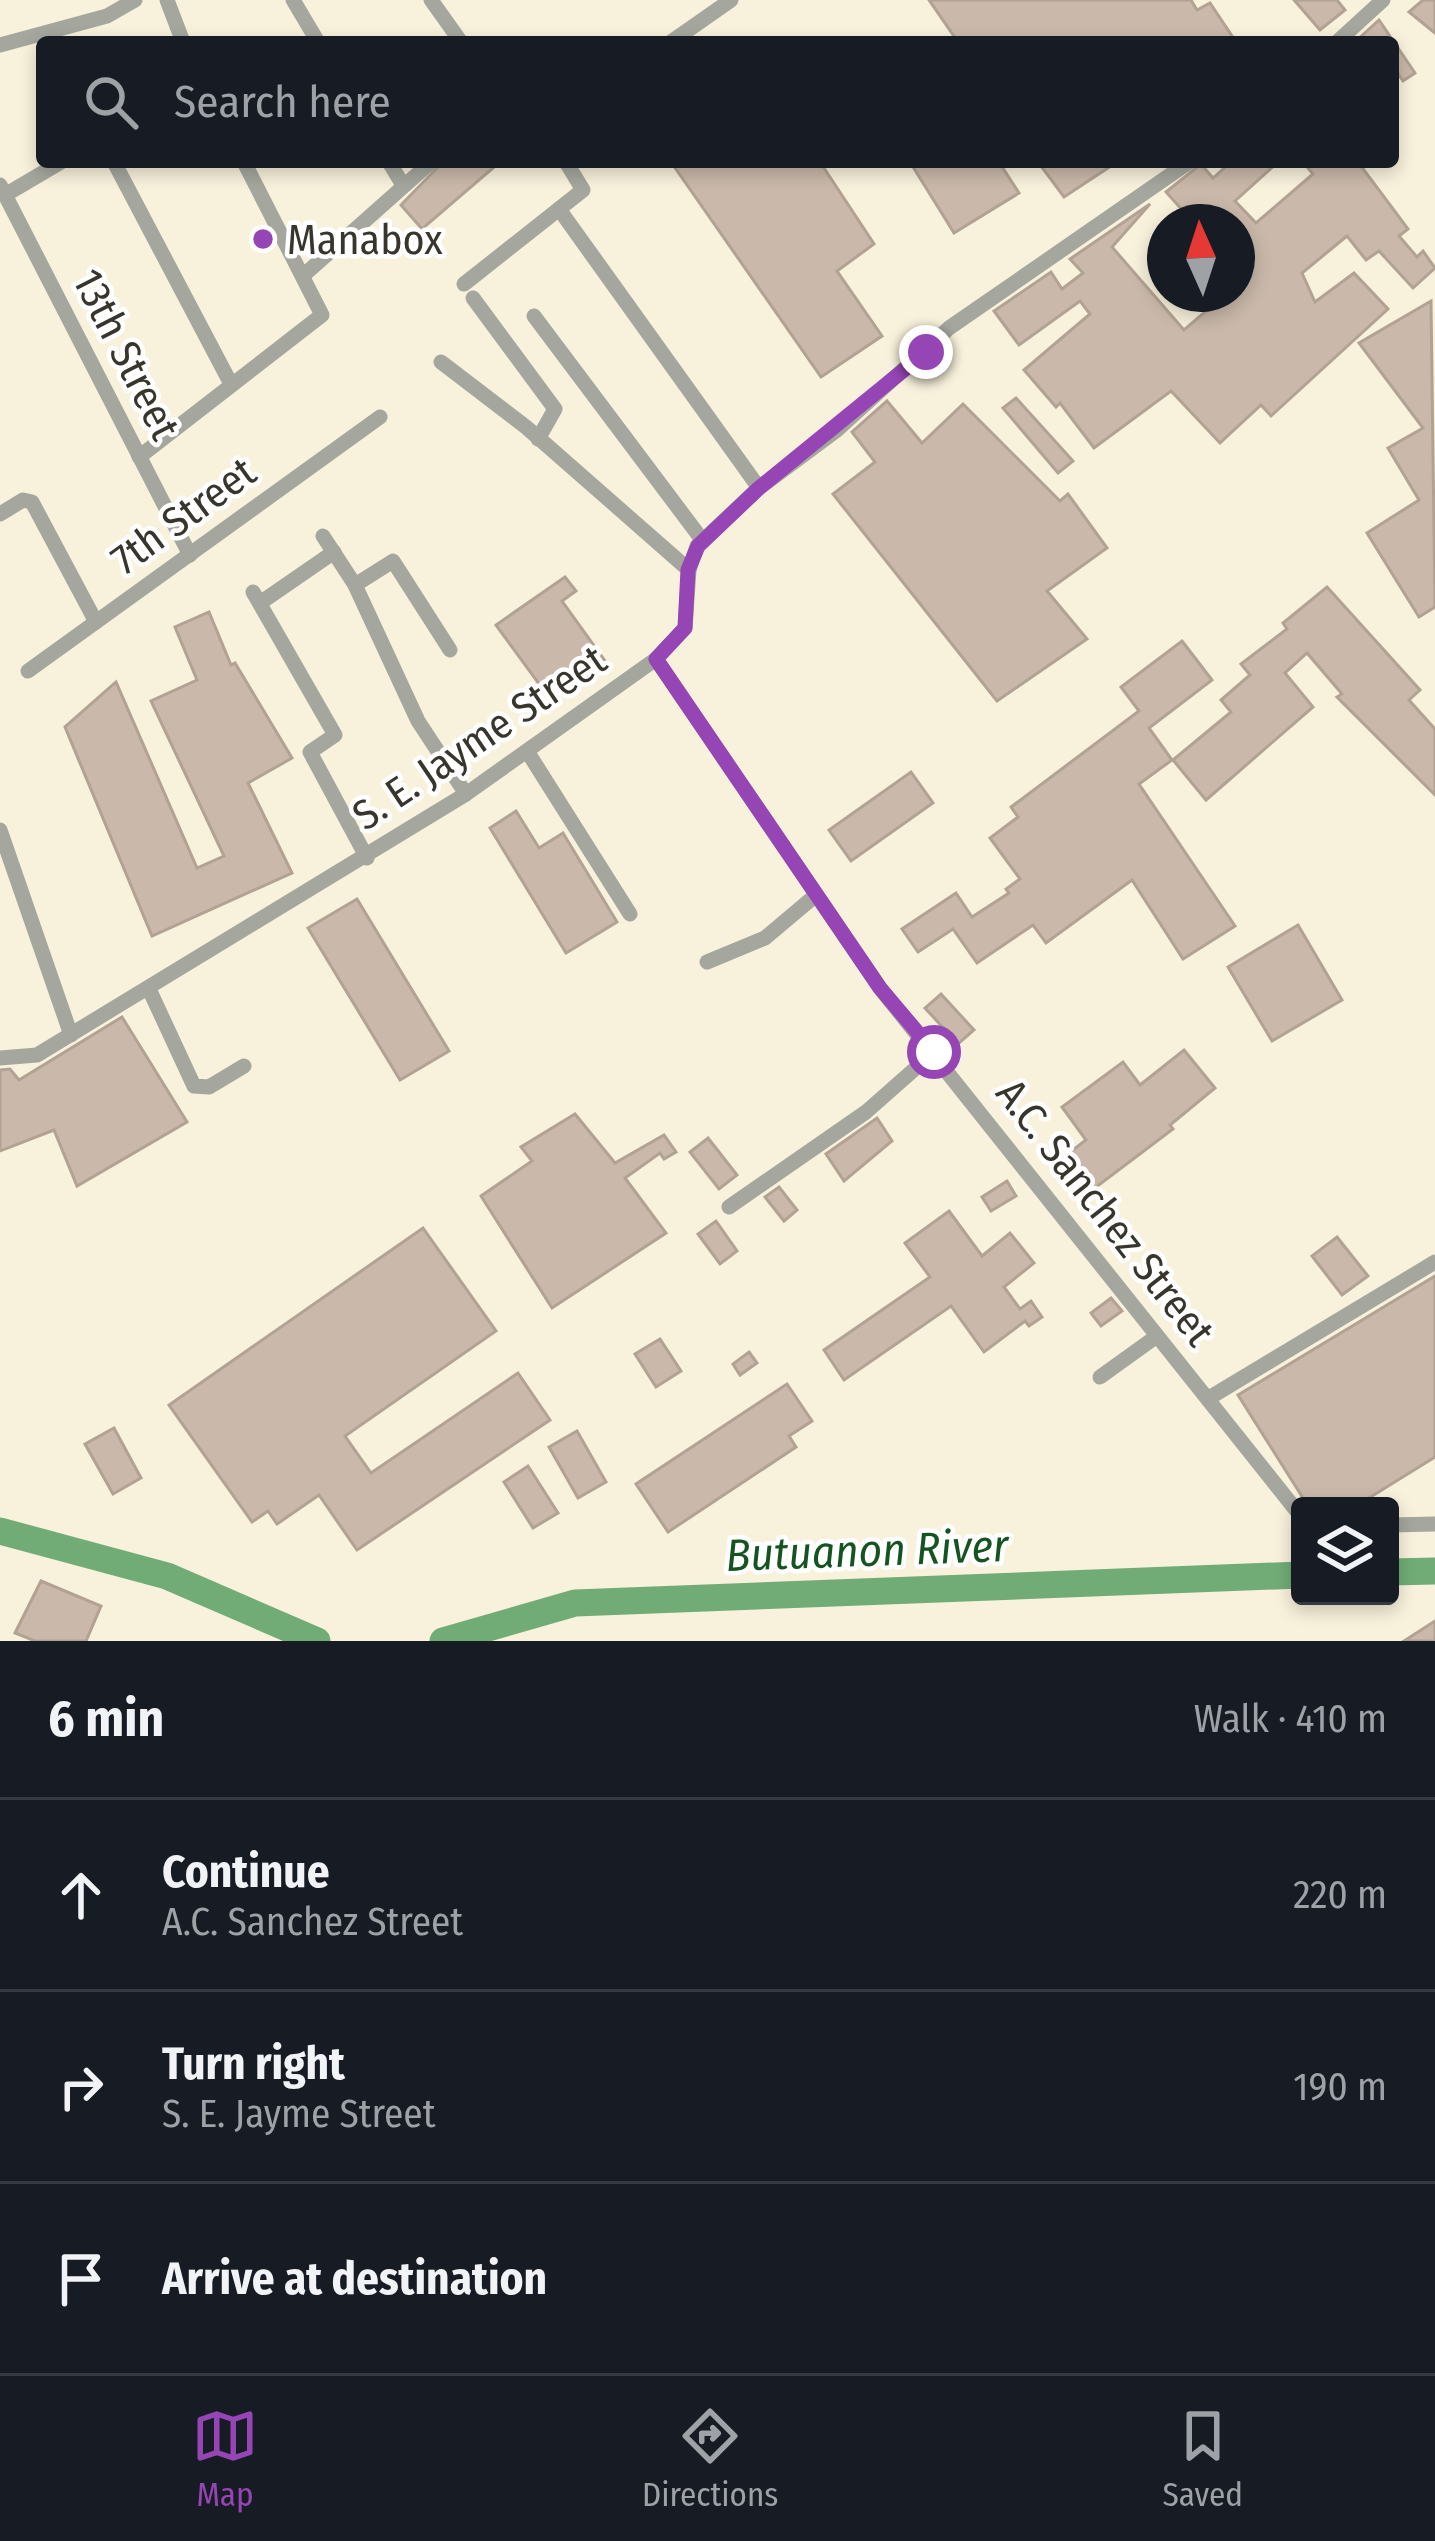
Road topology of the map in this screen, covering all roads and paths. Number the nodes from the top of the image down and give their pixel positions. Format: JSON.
{"nodes":[{"id":1,"x":135,"y":0,"type":"edge"},
{"id":2,"x":167,"y":0,"type":"edge"},
{"id":3,"x":293,"y":0,"type":"edge"},
{"id":4,"x":431,"y":0,"type":"edge"},
{"id":5,"x":731,"y":0,"type":"edge"},
{"id":6,"x":1383,"y":0,"type":"edge"},
{"id":7,"x":181,"y":36,"type":"edge"},
{"id":8,"x":314,"y":36,"type":"edge"},
{"id":9,"x":457,"y":36,"type":"edge"},
{"id":10,"x":680,"y":36,"type":"edge"},
{"id":11,"x":1344,"y":36,"type":"edge"},
{"id":12,"x":0,"y":45,"type":"edge"},
{"id":13,"x":49,"y":168,"type":"edge"},
{"id":14,"x":117,"y":168,"type":"edge"},
{"id":15,"x":247,"y":168,"type":"edge"},
{"id":16,"x":393,"y":168,"type":"edge"},
{"id":17,"x":423,"y":168,"type":"edge"},
{"id":18,"x":570,"y":168,"type":"edge"},
{"id":19,"x":1180,"y":168,"type":"edge"},
{"id":20,"x":403,"y":185,"type":"junction"},
{"id":21,"x":3,"y":190,"type":"edge"},
{"id":22,"x":559,"y":209,"type":"junction"},
{"id":23,"x":304,"y":274,"type":"junction"},
{"id":24,"x":534,"y":316,"type":"dead end"},
{"id":25,"x":441,"y":362,"type":"dead end"},
{"id":26,"x":231,"y":385,"type":"junction"},
{"id":27,"x":380,"y":417,"type":"dead end"},
{"id":28,"x":538,"y":439,"type":"junction"},
{"id":29,"x":139,"y":457,"type":"junction"},
{"id":30,"x":759,"y":488,"type":"junction"},
{"id":31,"x":0,"y":514,"type":"edge"},
{"id":32,"x":323,"y":536,"type":"dead end"},
{"id":33,"x":703,"y":541,"type":"junction"},
{"id":34,"x":334,"y":552,"type":"junction"},
{"id":35,"x":190,"y":556,"type":"junction"},
{"id":36,"x":688,"y":570,"type":"junction"},
{"id":37,"x":355,"y":585,"type":"junction"},
{"id":38,"x":96,"y":622,"type":"junction"},
{"id":39,"x":450,"y":650,"type":"dead end"},
{"id":40,"x":656,"y":659,"type":"junction"},
{"id":41,"x":28,"y":671,"type":"dead end"},
{"id":42,"x":527,"y":751,"type":"junction"},
{"id":43,"x":466,"y":794,"type":"junction"},
{"id":44,"x":0,"y":830,"type":"edge"},
{"id":45,"x":367,"y":858,"type":"junction"},
{"id":46,"x":817,"y":895,"type":"junction"},
{"id":47,"x":630,"y":914,"type":"dead end"},
{"id":48,"x":707,"y":962,"type":"dead end"},
{"id":49,"x":149,"y":989,"type":"junction"},
{"id":50,"x":71,"y":1035,"type":"junction"},
{"id":51,"x":934,"y":1052,"type":"junction"},
{"id":52,"x":0,"y":1058,"type":"edge"},
{"id":53,"x":244,"y":1066,"type":"dead end"},
{"id":54,"x":729,"y":1207,"type":"dead end"},
{"id":55,"x":1435,"y":1262,"type":"edge"},
{"id":56,"x":1156,"y":1336,"type":"junction"},
{"id":57,"x":1100,"y":1377,"type":"dead end"},
{"id":58,"x":1209,"y":1398,"type":"junction"},
{"id":59,"x":1291,"y":1503,"type":"edge"},
{"id":60,"x":1435,"y":1524,"type":"edge"},
{"id":61,"x":1399,"y":1525,"type":"edge"}],
"edges":[{"from":1,"to":12,"type":"street"},
{"from":2,"to":7,"type":"street"},
{"from":3,"to":8,"type":"street"},
{"from":4,"to":9,"type":"street"},
{"from":5,"to":10,"type":"street"},
{"from":6,"to":11,"type":"street"},
{"from":13,"to":21,"type":"street"},
{"from":14,"to":26,"type":"street"},
{"from":15,"to":23,"type":"street"},
{"from":16,"to":20,"type":"street"},
{"from":17,"to":20,"type":"street"},
{"from":18,"to":22,"type":"street"},
{"from":19,"to":30,"type":"street","name":"S. E. Jayme Street"},
{"from":20,"to":23,"type":"street"},
{"from":21,"to":29,"type":"street","name":"13th Street"},
{"from":22,"to":28,"type":"street"},
{"from":22,"to":30,"type":"street"},
{"from":23,"to":26,"type":"street"},
{"from":24,"to":33,"type":"street"},
{"from":25,"to":28,"type":"street"},
{"from":26,"to":29,"type":"street"},
{"from":27,"to":35,"type":"street","name":"7th Street"},
{"from":28,"to":36,"type":"street"},
{"from":29,"to":35,"type":"street","name":"13th Street"},
{"from":30,"to":33,"type":"street","name":"S. E. Jayme Street"},
{"from":31,"to":38,"type":"street"},
{"from":32,"to":34,"type":"street"},
{"from":33,"to":36,"type":"street","name":"S. E. Jayme Street"},
{"from":34,"to":37,"type":"street"},
{"from":34,"to":45,"type":"street"},
{"from":35,"to":38,"type":"street","name":"7th Street"},
{"from":36,"to":40,"type":"street","name":"S. E. Jayme Street"},
{"from":37,"to":39,"type":"street"},
{"from":37,"to":43,"type":"street"},
{"from":38,"to":41,"type":"street","name":"7th Street"},
{"from":40,"to":42,"type":"street","name":"S. E. Jayme Street"},
{"from":40,"to":46,"type":"street","name":"A.C. Sanchez Street"},
{"from":42,"to":43,"type":"street","name":"S. E. Jayme Street"},
{"from":42,"to":47,"type":"street"},
{"from":43,"to":45,"type":"street","name":"S. E. Jayme Street"},
{"from":44,"to":50,"type":"street"},
{"from":45,"to":49,"type":"street","name":"S. E. Jayme Street"},
{"from":46,"to":48,"type":"street"},
{"from":46,"to":51,"type":"street","name":"A.C. Sanchez Street"},
{"from":49,"to":50,"type":"street","name":"S. E. Jayme Street"},
{"from":49,"to":53,"type":"street"},
{"from":50,"to":52,"type":"street","name":"S. E. Jayme Street"},
{"from":51,"to":54,"type":"street"},
{"from":51,"to":56,"type":"street","name":"A.C. Sanchez Street"},
{"from":55,"to":58,"type":"street"},
{"from":56,"to":57,"type":"street"},
{"from":56,"to":58,"type":"street","name":"A.C. Sanchez Street"},
{"from":58,"to":59,"type":"street","name":"A.C. Sanchez Street"},
{"from":60,"to":61,"type":"street"}]}
